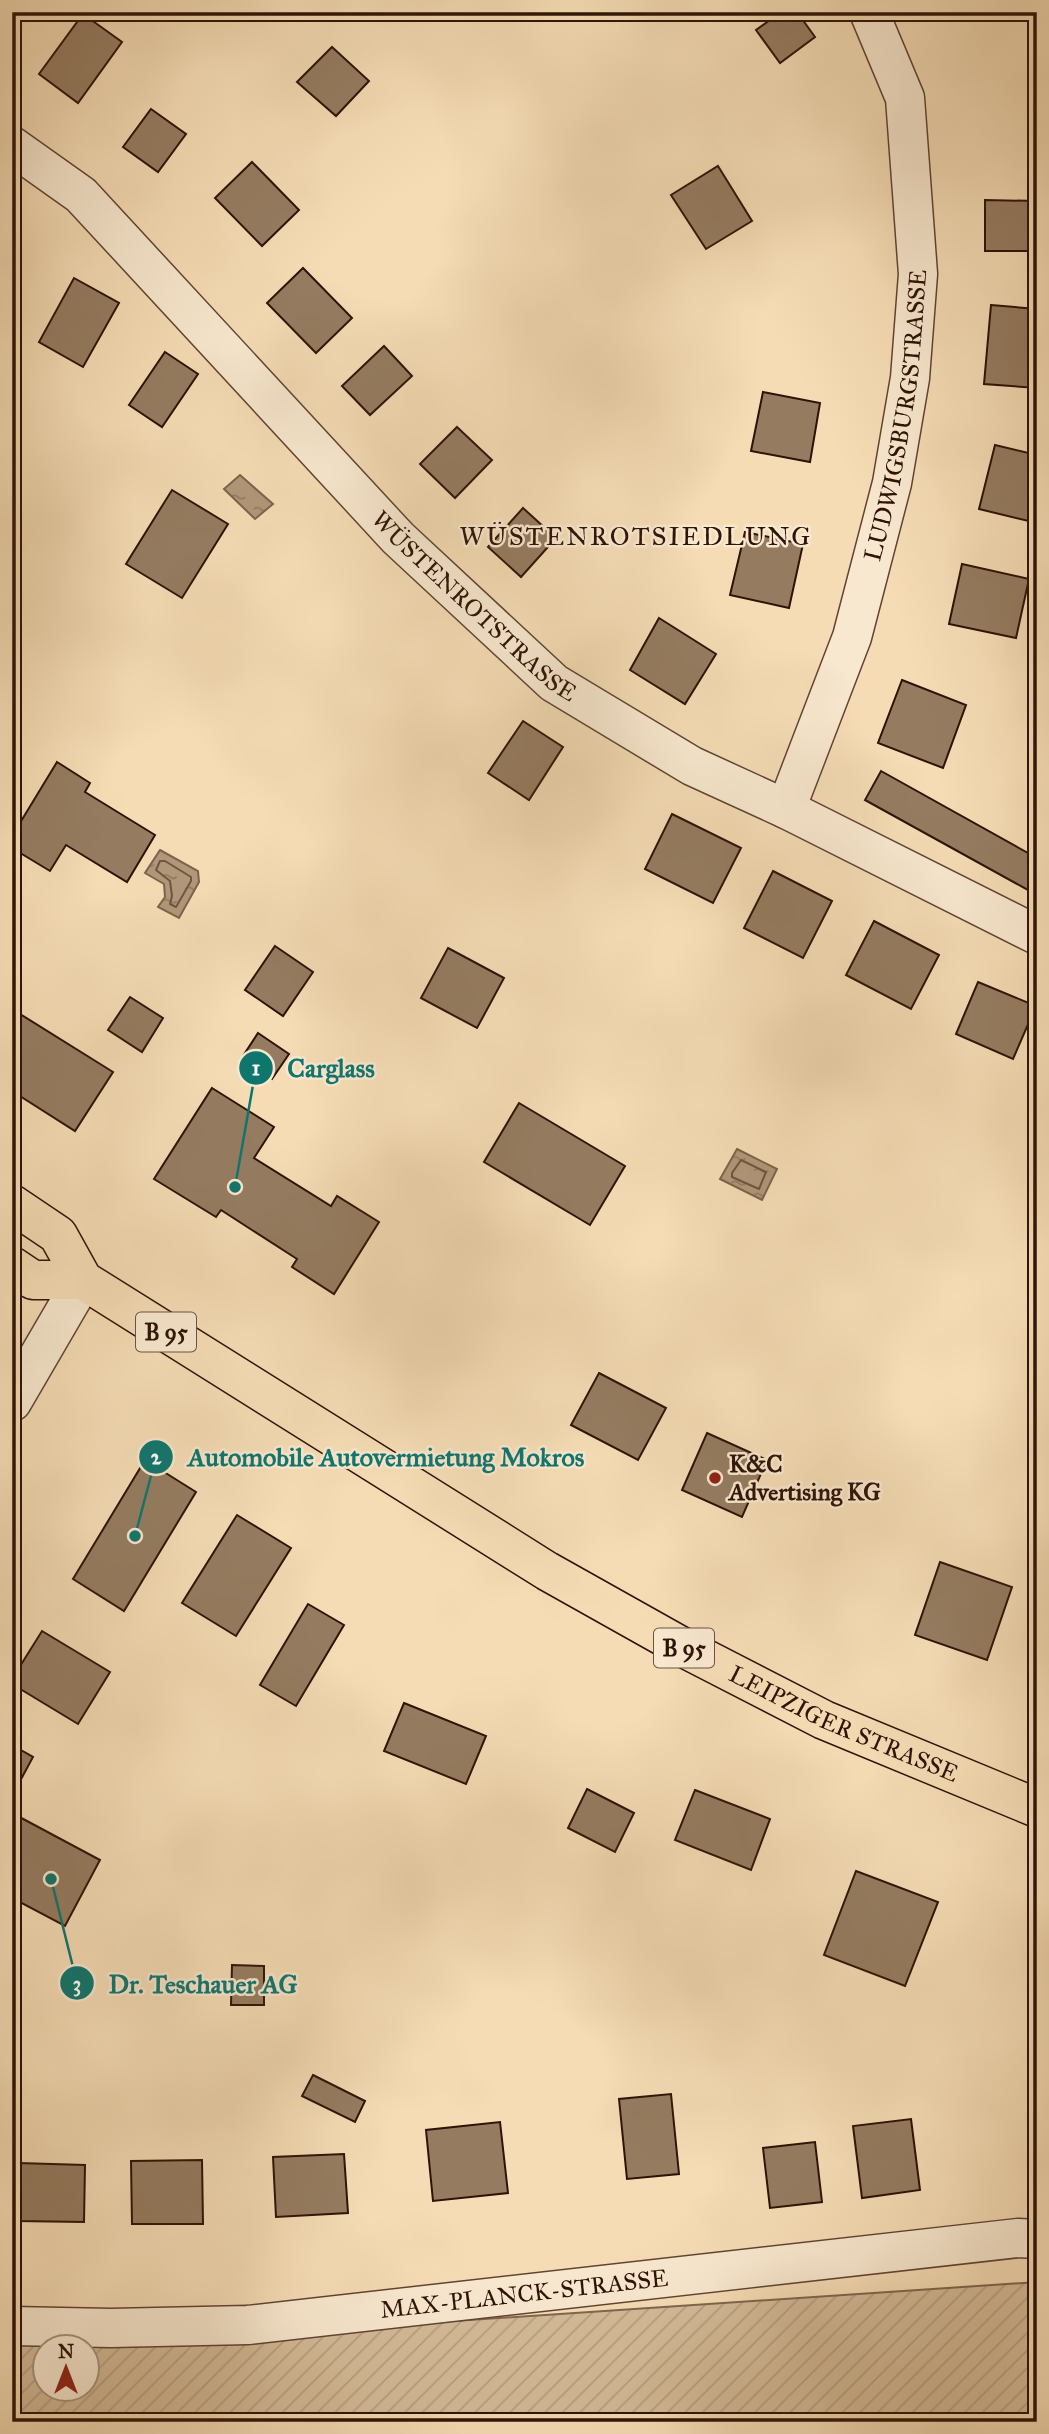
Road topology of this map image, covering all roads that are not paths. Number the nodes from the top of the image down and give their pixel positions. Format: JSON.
{"nodes":[{"id":1,"x":869,"y":12,"type":"edge"},
{"id":2,"x":12,"y":146,"type":"edge"},
{"id":3,"x":786,"y":809,"type":"junction"},
{"id":4,"x":1037,"y":935,"type":"edge"},
{"id":5,"x":12,"y":1204,"type":"edge"},
{"id":6,"x":12,"y":1266,"type":"edge"},
{"id":7,"x":83,"y":1280,"type":"junction"},
{"id":8,"x":12,"y":1402,"type":"edge"},
{"id":9,"x":1037,"y":1808,"type":"edge"},
{"id":10,"x":1037,"y":2239,"type":"edge"},
{"id":11,"x":12,"y":2326,"type":"edge"}],
"edges":[{"from":1,"to":3,"type":"street","name":"LUDWIGSBURGSTRASSE"},
{"from":2,"to":3,"type":"street","name":"WÜSTENROTSTRASSE"},
{"from":3,"to":4,"type":"street","name":"WÜSTENROTSTRASSE"},
{"from":5,"to":7,"type":"main road","name":"LEIPZIGER STRASSE","number":"B 95"},
{"from":6,"to":7,"type":"main road"},
{"from":7,"to":8,"type":"street"},
{"from":7,"to":9,"type":"main road","name":"LEIPZIGER STRASSE","number":"B 95"},
{"from":10,"to":11,"type":"street","name":"MAX-PLANCK-STRASSE"}]}
